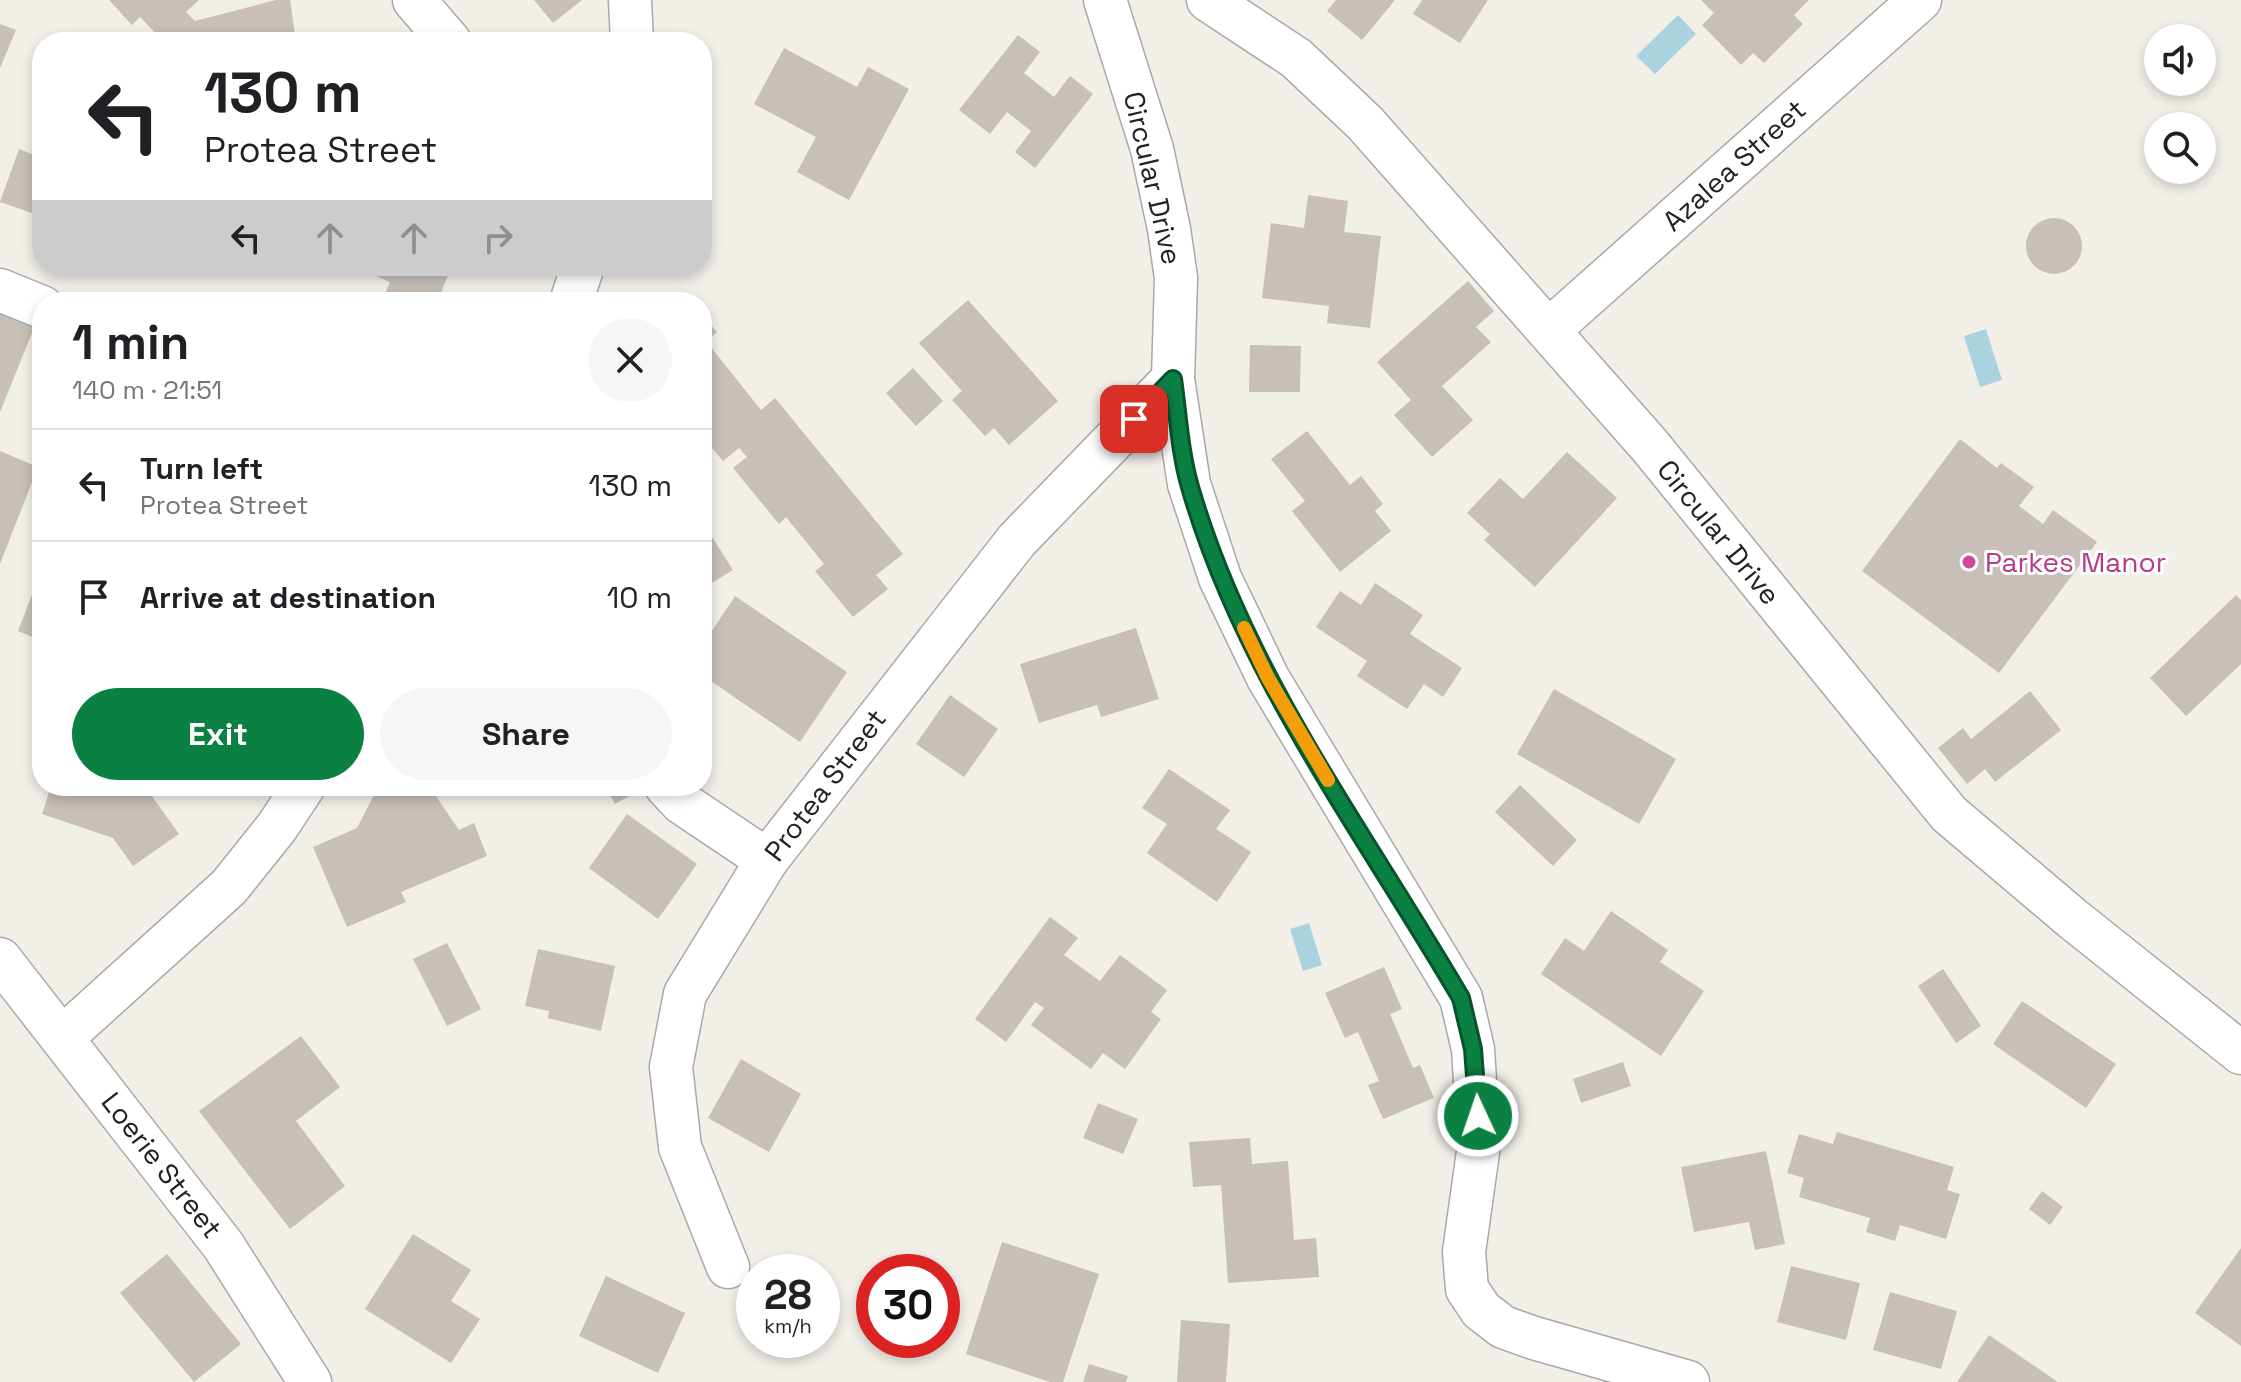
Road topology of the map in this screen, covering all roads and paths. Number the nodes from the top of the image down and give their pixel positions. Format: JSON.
{"nodes":[{"id":1,"x":414,"y":0,"type":"edge"},
{"id":2,"x":630,"y":0,"type":"edge"},
{"id":3,"x":1105,"y":0,"type":"edge"},
{"id":4,"x":1208,"y":0,"type":"edge"},
{"id":5,"x":1920,"y":0,"type":"edge"},
{"id":6,"x":441,"y":32,"type":"edge"},
{"id":7,"x":632,"y":32,"type":"edge"},
{"id":8,"x":0,"y":290,"type":"edge"},
{"id":9,"x":32,"y":303,"type":"edge"},
{"id":10,"x":1549,"y":330,"type":"junction"},
{"id":11,"x":1173,"y":379,"type":"junction"},
{"id":12,"x":297,"y":796,"type":"edge"},
{"id":13,"x":675,"y":796,"type":"edge"},
{"id":14,"x":767,"y":860,"type":"junction"},
{"id":15,"x":0,"y":959,"type":"edge"},
{"id":16,"x":2233,"y":1034,"type":"edge"},
{"id":17,"x":63,"y":1037,"type":"junction"},
{"id":18,"x":728,"y":1267,"type":"dead end"},
{"id":19,"x":310,"y":1382,"type":"edge"},
{"id":20,"x":1688,"y":1382,"type":"edge"}],
"edges":[{"from":1,"to":6,"type":"street"},
{"from":2,"to":7,"type":"street"},
{"from":3,"to":11,"type":"street","name":"Circular Drive"},
{"from":4,"to":10,"type":"street","name":"Circular Drive"},
{"from":5,"to":10,"type":"street","name":"Azalea Street"},
{"from":8,"to":9,"type":"street"},
{"from":10,"to":16,"type":"street","name":"Circular Drive"},
{"from":11,"to":14,"type":"street","name":"Protea Street"},
{"from":11,"to":20,"type":"street","name":"Circular Drive"},
{"from":12,"to":17,"type":"street"},
{"from":13,"to":14,"type":"street"},
{"from":14,"to":18,"type":"street","name":"Protea Street"},
{"from":15,"to":17,"type":"street","name":"Loerie Street"},
{"from":17,"to":19,"type":"street","name":"Loerie Street"}]}
